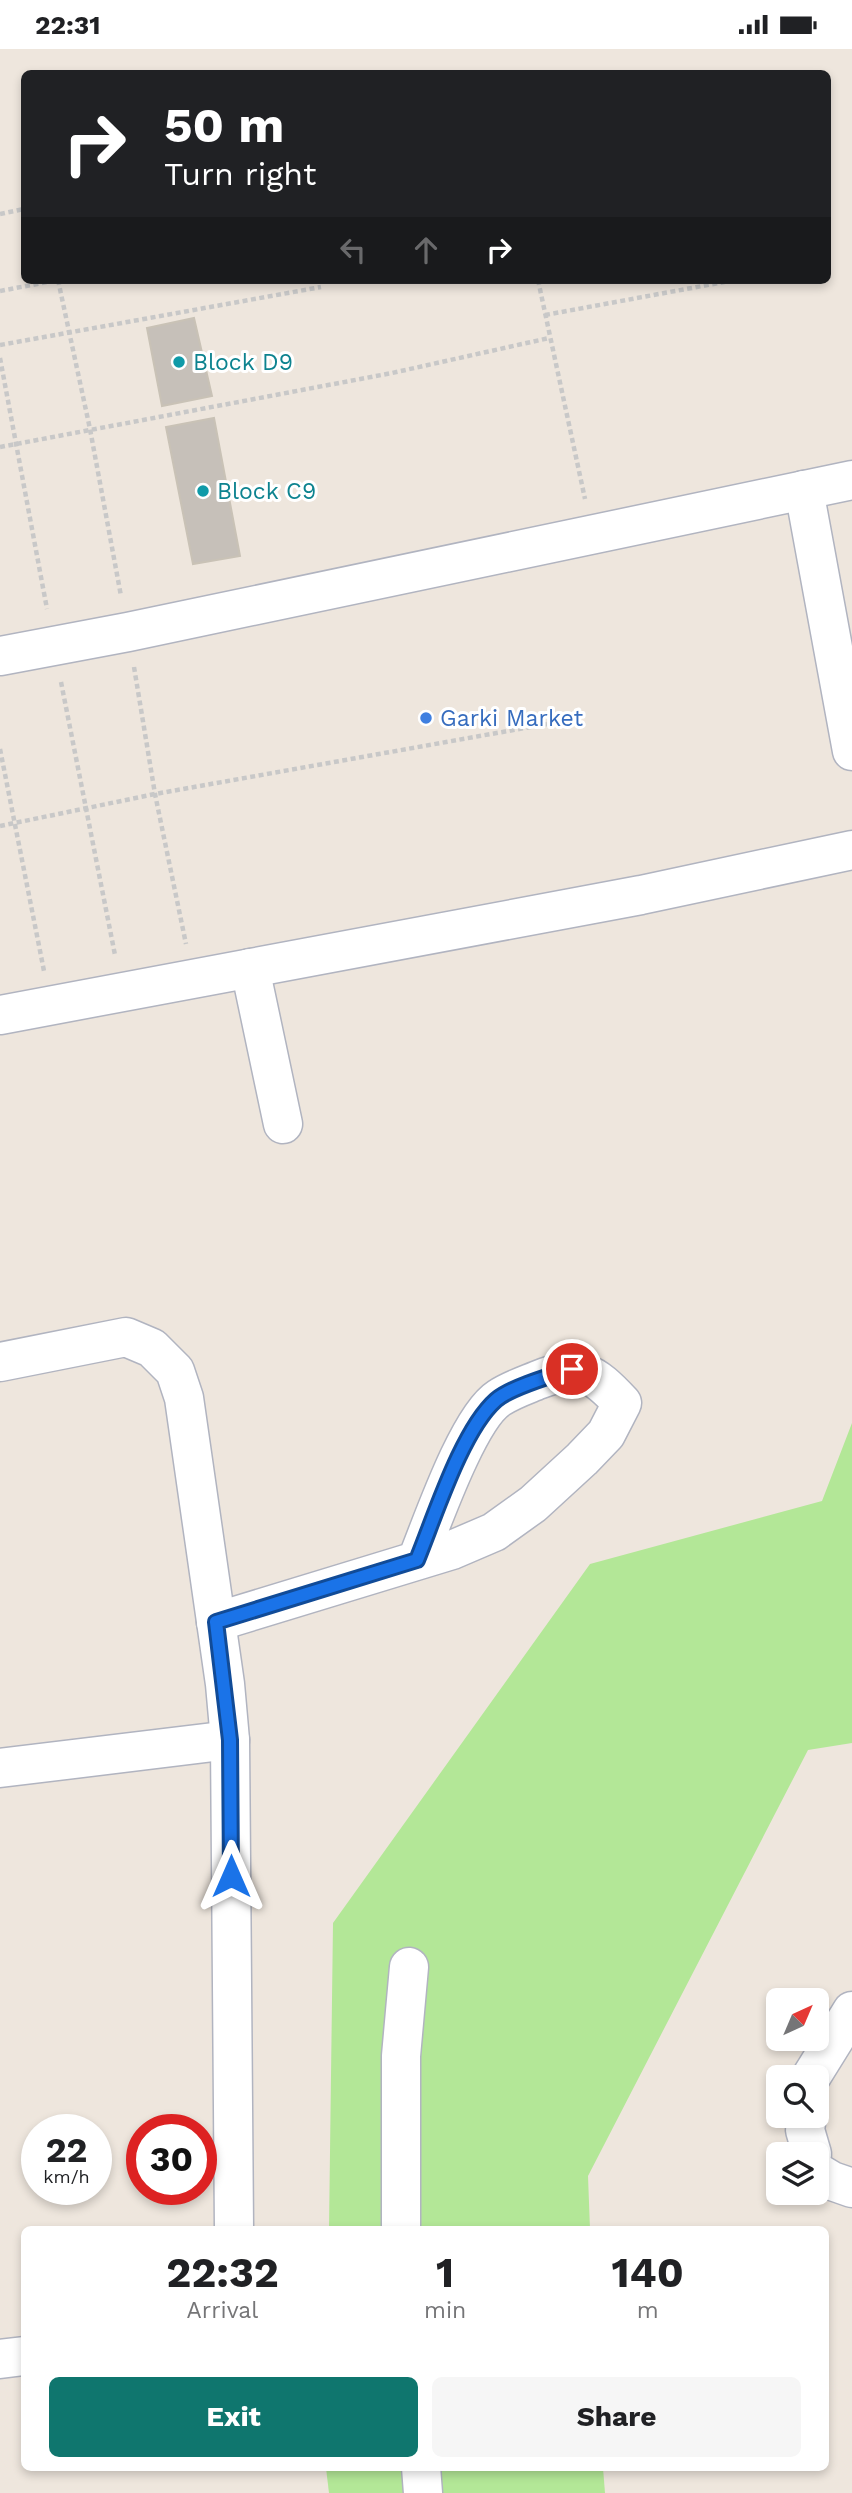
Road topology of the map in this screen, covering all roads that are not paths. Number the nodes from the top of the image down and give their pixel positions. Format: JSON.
{"nodes":[{"id":1,"x":852,"y":480,"type":"edge"},
{"id":2,"x":804,"y":490,"type":"junction"},
{"id":3,"x":0,"y":656,"type":"edge"},
{"id":4,"x":852,"y":751,"type":"edge"},
{"id":5,"x":852,"y":850,"type":"edge"},
{"id":6,"x":250,"y":968,"type":"junction"},
{"id":7,"x":0,"y":1015,"type":"edge"},
{"id":8,"x":283,"y":1124,"type":"dead end"},
{"id":9,"x":0,"y":1362,"type":"edge"},
{"id":10,"x":417,"y":1560,"type":"junction"},
{"id":11,"x":216,"y":1622,"type":"junction"},
{"id":12,"x":230,"y":1740,"type":"junction"},
{"id":13,"x":0,"y":1768,"type":"edge"},
{"id":14,"x":410,"y":1967,"type":"dead end"},
{"id":15,"x":852,"y":2011,"type":"edge"},
{"id":16,"x":818,"y":2065,"type":"edge"},
{"id":17,"x":829,"y":2179,"type":"edge"},
{"id":18,"x":852,"y":2187,"type":"edge"},
{"id":19,"x":234,"y":2226,"type":"edge"},
{"id":20,"x":401,"y":2226,"type":"edge"},
{"id":21,"x":21,"y":2357,"type":"edge"},
{"id":22,"x":0,"y":2359,"type":"edge"},
{"id":23,"x":421,"y":2471,"type":"edge"},
{"id":24,"x":423,"y":2493,"type":"edge"}],
"edges":[{"from":1,"to":2,"type":"street"},
{"from":2,"to":3,"type":"street"},
{"from":2,"to":4,"type":"street"},
{"from":5,"to":6,"type":"street"},
{"from":6,"to":7,"type":"street"},
{"from":6,"to":8,"type":"street"},
{"from":9,"to":11,"type":"street"},
{"from":10,"to":10,"type":"street"},
{"from":10,"to":11,"type":"street"},
{"from":11,"to":12,"type":"street"},
{"from":12,"to":13,"type":"street"},
{"from":12,"to":19,"type":"street"},
{"from":14,"to":20,"type":"street"},
{"from":15,"to":16,"type":"street"},
{"from":17,"to":18,"type":"street"},
{"from":21,"to":22,"type":"street"},
{"from":23,"to":24,"type":"street"}]}
